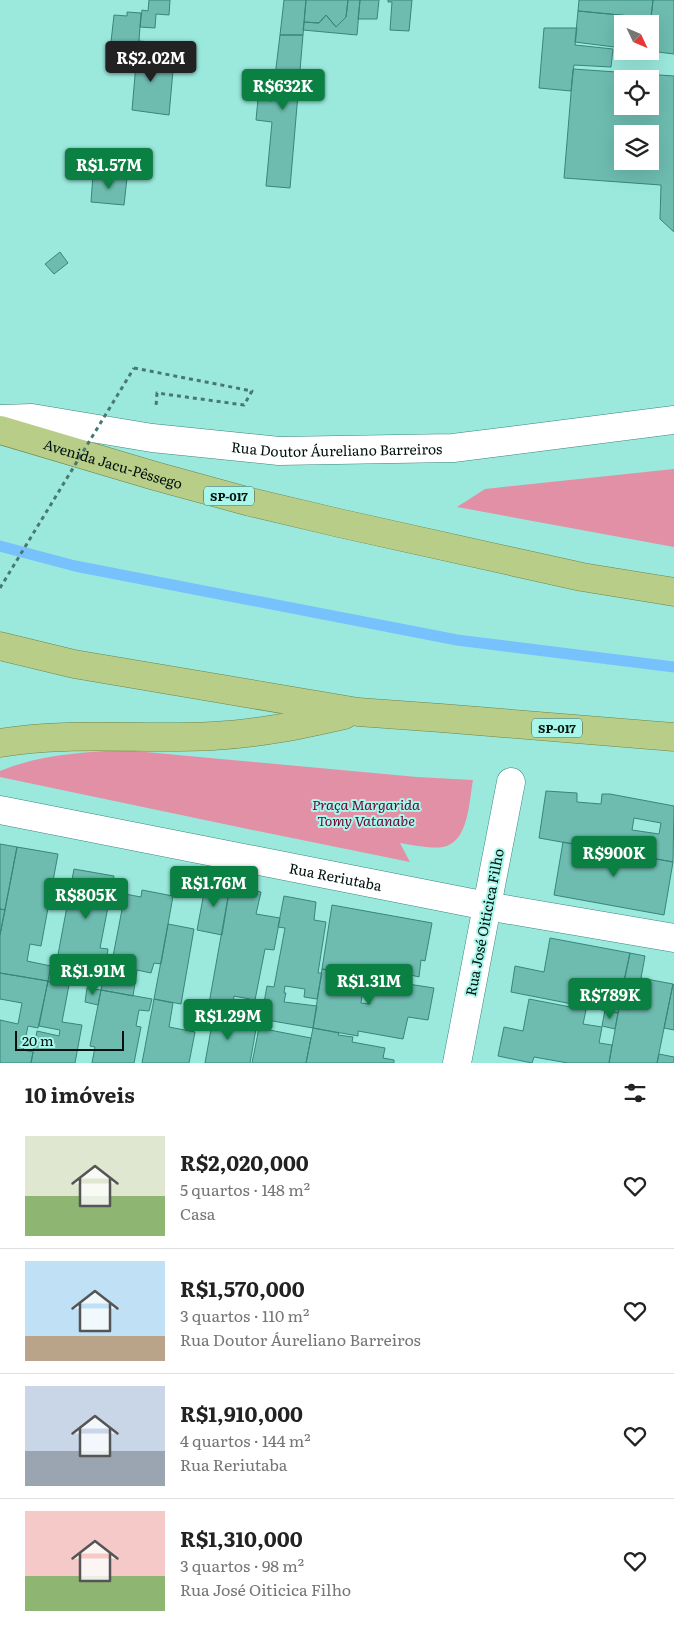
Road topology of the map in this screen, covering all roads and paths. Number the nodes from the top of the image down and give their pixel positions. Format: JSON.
{"nodes":[{"id":1,"x":157,"y":393,"type":"dead end"},
{"id":2,"x":0,"y":419,"type":"edge"},
{"id":3,"x":674,"y":420,"type":"edge"},
{"id":4,"x":0,"y":430,"type":"edge"},
{"id":5,"x":0,"y":588,"type":"edge"},
{"id":6,"x":674,"y":592,"type":"edge"},
{"id":7,"x":0,"y":646,"type":"edge"},
{"id":8,"x":358,"y":712,"type":"junction"},
{"id":9,"x":674,"y":737,"type":"edge"},
{"id":10,"x":0,"y":743,"type":"edge"},
{"id":11,"x":511,"y":782,"type":"dead end"},
{"id":12,"x":0,"y":810,"type":"edge"},
{"id":13,"x":487,"y":906,"type":"junction"},
{"id":14,"x":674,"y":938,"type":"edge"},
{"id":15,"x":457,"y":1063,"type":"edge"}],
"edges":[{"from":1,"to":5,"type":"path","bridge":true},
{"from":2,"to":3,"type":"street","name":"Rua Doutor Áureliano Barreiros"},
{"from":4,"to":6,"type":"highway","name":"Avenida Jacu-Pêssego","number":"SP-017"},
{"from":7,"to":8,"type":"highway","number":"SP-017"},
{"from":8,"to":9,"type":"highway","number":"SP-017"},
{"from":8,"to":10,"type":"highway"},
{"from":11,"to":13,"type":"street","name":"Rua José Oiticica Filho"},
{"from":12,"to":13,"type":"street","name":"Rua Reriutaba"},
{"from":13,"to":14,"type":"street","name":"Rua Reriutaba"},
{"from":13,"to":15,"type":"street","name":"Rua José Oiticica Filho"}]}
